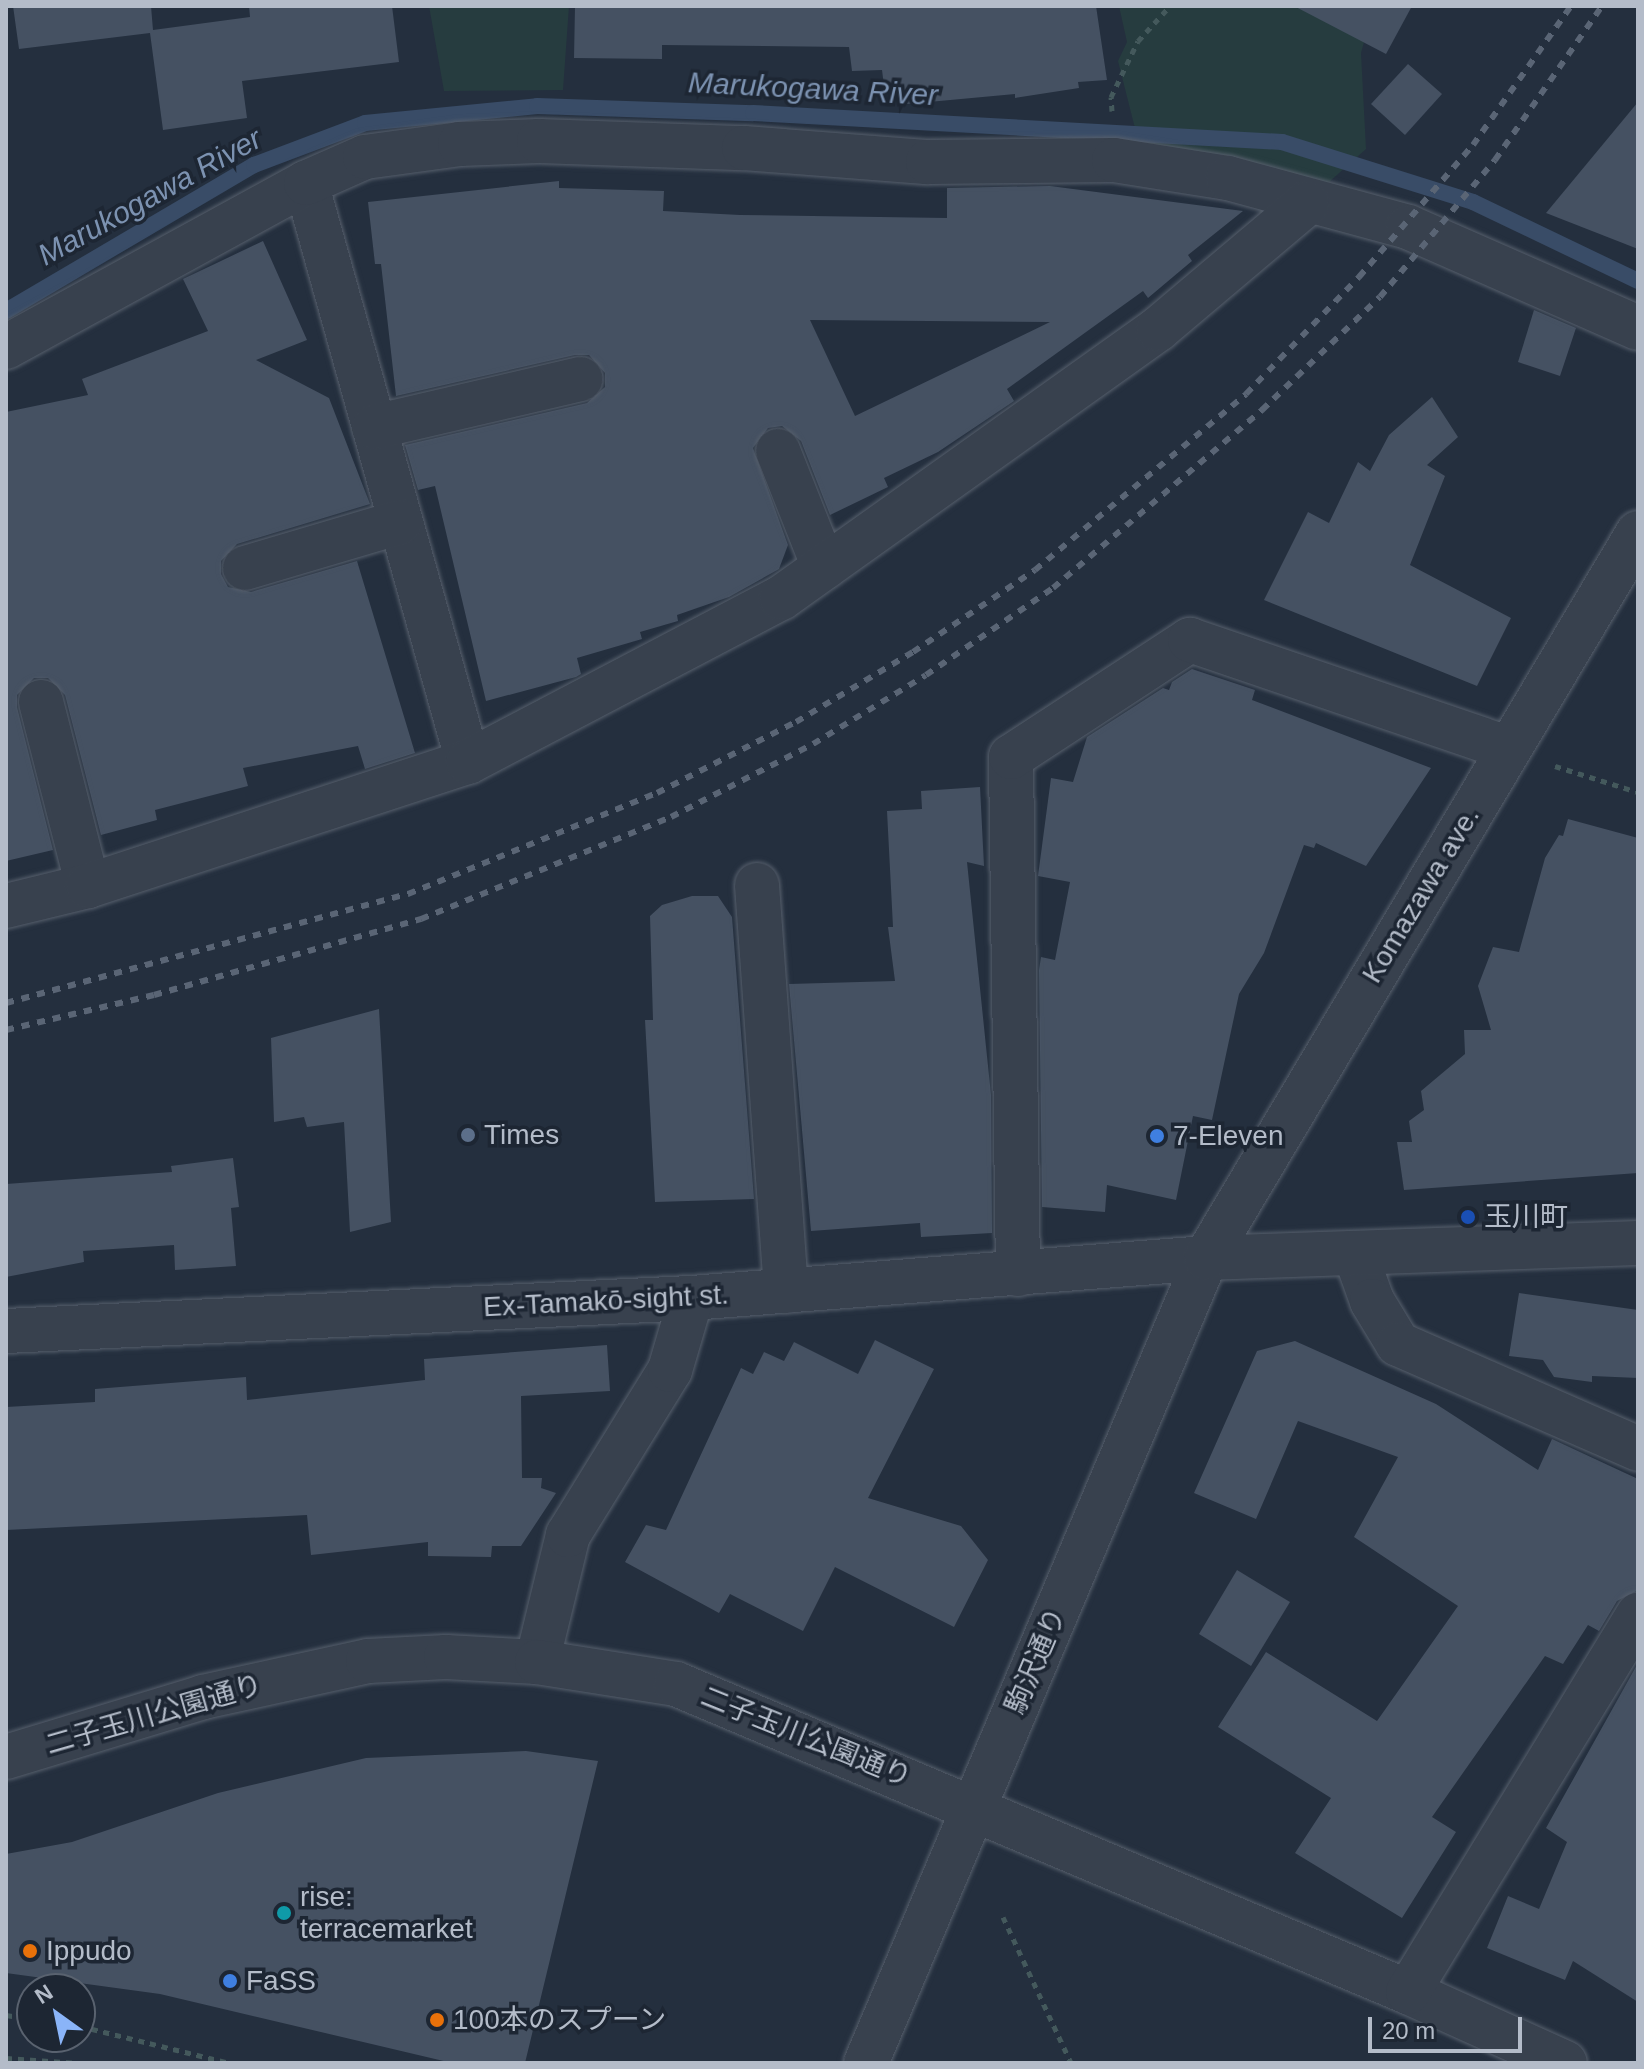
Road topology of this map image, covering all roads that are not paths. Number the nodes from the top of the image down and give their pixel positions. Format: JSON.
{"nodes":[{"id":1,"x":306,"y":183,"type":"junction"},
{"id":2,"x":1307,"y":203,"type":"junction"},
{"id":3,"x":1638,"y":328,"type":"edge"},
{"id":4,"x":6,"y":347,"type":"edge"},
{"id":5,"x":581,"y":379,"type":"dead end"},
{"id":6,"x":374,"y":427,"type":"junction"},
{"id":7,"x":778,"y":451,"type":"dead end"},
{"id":8,"x":400,"y":522,"type":"junction"},
{"id":9,"x":1638,"y":533,"type":"edge"},
{"id":10,"x":824,"y":567,"type":"junction"},
{"id":11,"x":245,"y":568,"type":"dead end"},
{"id":12,"x":41,"y":702,"type":"dead end"},
{"id":13,"x":1507,"y":748,"type":"junction"},
{"id":14,"x":468,"y":762,"type":"junction"},
{"id":15,"x":757,"y":885,"type":"dead end"},
{"id":16,"x":88,"y":886,"type":"junction"},
{"id":17,"x":6,"y":906,"type":"edge"},
{"id":18,"x":1638,"y":1243,"type":"edge"},
{"id":19,"x":1356,"y":1256,"type":"junction"},
{"id":20,"x":1206,"y":1258,"type":"junction"},
{"id":21,"x":1018,"y":1274,"type":"junction"},
{"id":22,"x":786,"y":1291,"type":"junction"},
{"id":23,"x":691,"y":1298,"type":"junction"},
{"id":24,"x":6,"y":1331,"type":"edge"},
{"id":25,"x":1638,"y":1449,"type":"edge"},
{"id":26,"x":1638,"y":1615,"type":"edge"},
{"id":27,"x":537,"y":1662,"type":"junction"},
{"id":28,"x":6,"y":1757,"type":"edge"},
{"id":29,"x":974,"y":1807,"type":"junction"},
{"id":30,"x":1408,"y":1992,"type":"junction"},
{"id":31,"x":866,"y":2063,"type":"edge"},
{"id":32,"x":1565,"y":2063,"type":"edge"}],
"edges":[{"from":1,"to":2,"type":"street"},
{"from":1,"to":4,"type":"street"},
{"from":1,"to":6,"type":"street"},
{"from":2,"to":3,"type":"street"},
{"from":2,"to":10,"type":"street"},
{"from":5,"to":6,"type":"street"},
{"from":6,"to":8,"type":"street"},
{"from":7,"to":10,"type":"street"},
{"from":8,"to":11,"type":"street"},
{"from":8,"to":14,"type":"street"},
{"from":9,"to":13,"type":"street","name":"Komazawa ave."},
{"from":10,"to":14,"type":"street"},
{"from":12,"to":16,"type":"street"},
{"from":13,"to":20,"type":"street","name":"Komazawa ave."},
{"from":13,"to":21,"type":"street"},
{"from":14,"to":16,"type":"street"},
{"from":15,"to":22,"type":"street"},
{"from":16,"to":17,"type":"street"},
{"from":18,"to":19,"type":"street","name":"Ex-Tamakō-sight st."},
{"from":19,"to":20,"type":"street","name":"Ex-Tamakō-sight st."},
{"from":19,"to":25,"type":"street"},
{"from":20,"to":21,"type":"street","name":"Ex-Tamakō-sight st."},
{"from":20,"to":29,"type":"street","name":"駒沢通り"},
{"from":21,"to":22,"type":"street","name":"Ex-Tamakō-sight st."},
{"from":22,"to":23,"type":"street","name":"Ex-Tamakō-sight st."},
{"from":23,"to":24,"type":"street","name":"Ex-Tamakō-sight st."},
{"from":23,"to":27,"type":"street"},
{"from":26,"to":30,"type":"street"},
{"from":27,"to":28,"type":"street","name":"二子玉川公園通り"},
{"from":27,"to":29,"type":"street","name":"二子玉川公園通り"},
{"from":29,"to":30,"type":"street","name":"二子玉川公園通り"},
{"from":29,"to":31,"type":"street","name":"駒沢通り"},
{"from":30,"to":32,"type":"street","name":"二子玉川公園通り"}]}
